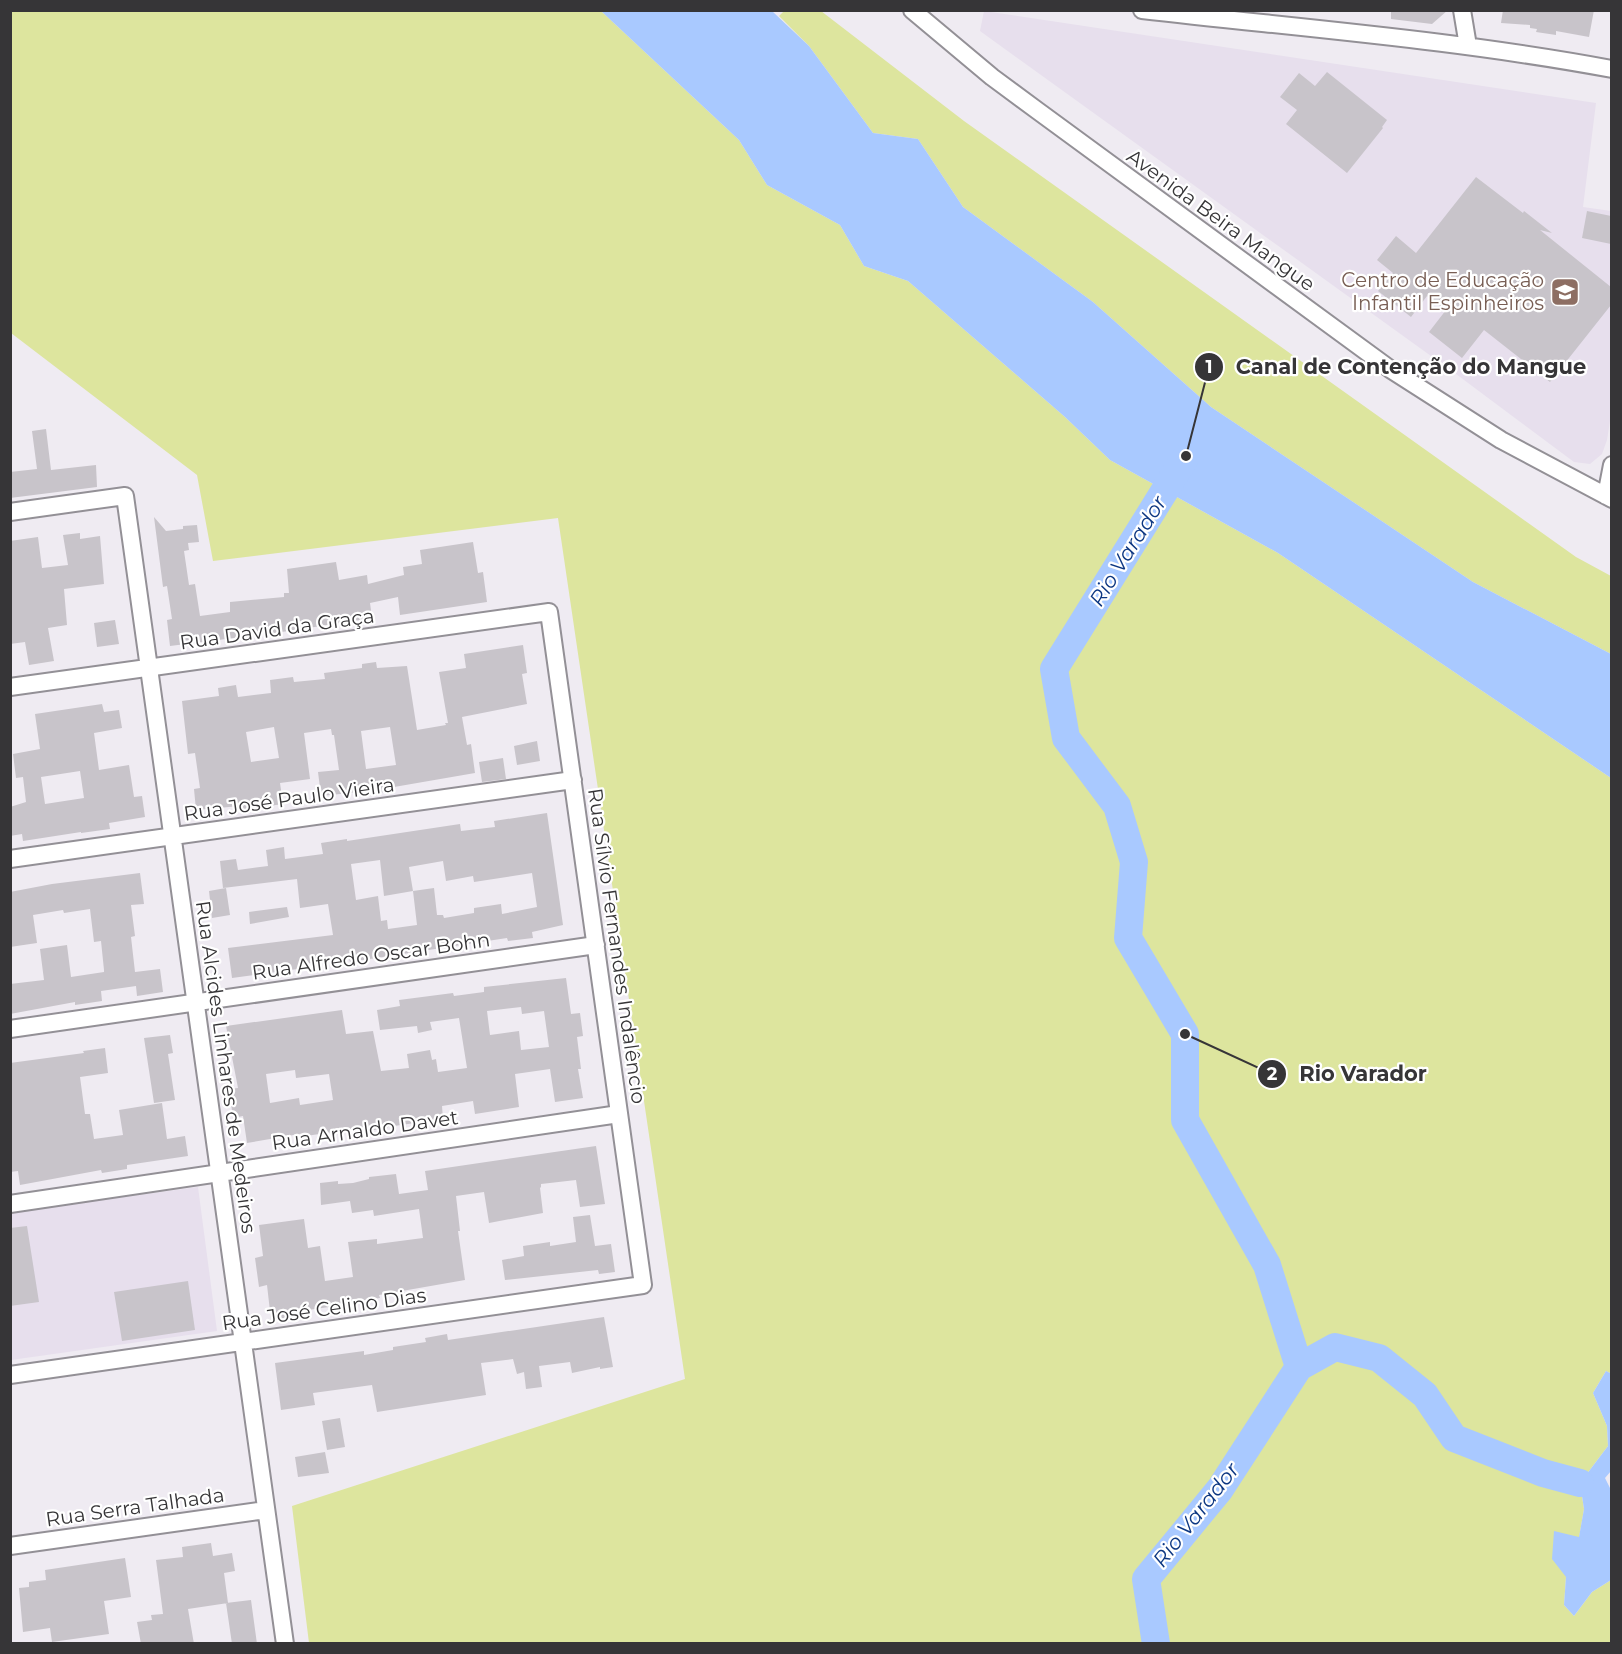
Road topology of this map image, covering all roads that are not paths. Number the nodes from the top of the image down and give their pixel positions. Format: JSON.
{"nodes":[{"id":1,"x":912,"y":10,"type":"edge"},
{"id":2,"x":1142,"y":10,"type":"edge"},
{"id":3,"x":1462,"y":10,"type":"edge"},
{"id":4,"x":1468,"y":46,"type":"junction"},
{"id":5,"x":1611,"y":69,"type":"edge"},
{"id":6,"x":1611,"y":465,"type":"edge"},
{"id":7,"x":1609,"y":498,"type":"edge"},
{"id":8,"x":10,"y":512,"type":"edge"},
{"id":9,"x":549,"y":612,"type":"joint"},
{"id":10,"x":148,"y":668,"type":"junction"},
{"id":11,"x":10,"y":687,"type":"edge"},
{"id":12,"x":573,"y":780,"type":"junction"},
{"id":13,"x":172,"y":836,"type":"junction"},
{"id":14,"x":10,"y":859,"type":"edge"},
{"id":15,"x":596,"y":945,"type":"junction"},
{"id":16,"x":195,"y":1003,"type":"junction"},
{"id":17,"x":10,"y":1029,"type":"edge"},
{"id":18,"x":619,"y":1114,"type":"junction"},
{"id":19,"x":219,"y":1173,"type":"junction"},
{"id":20,"x":10,"y":1204,"type":"edge"},
{"id":21,"x":643,"y":1285,"type":"joint"},
{"id":22,"x":243,"y":1342,"type":"junction"},
{"id":23,"x":10,"y":1376,"type":"edge"},
{"id":24,"x":266,"y":1509,"type":"junction"},
{"id":25,"x":10,"y":1546,"type":"edge"},
{"id":26,"x":285,"y":1644,"type":"edge"}],
"edges":[{"from":1,"to":7,"type":"street","name":"Avenida Beira Mangue"},
{"from":2,"to":4,"type":"street"},
{"from":3,"to":4,"type":"street"},
{"from":4,"to":5,"type":"street"},
{"from":6,"to":7,"type":"street"},
{"from":8,"to":10,"type":"street","name":"Rua Alcides Linhares de Medeiros"},
{"from":9,"to":10,"type":"street","name":"Rua David da Graça"},
{"from":9,"to":12,"type":"street","name":"Rua Sílvio Fernandes Indalêncio"},
{"from":10,"to":11,"type":"street","name":"Rua David da Graça"},
{"from":10,"to":13,"type":"street","name":"Rua Alcides Linhares de Medeiros"},
{"from":12,"to":13,"type":"street","name":"Rua José Paulo Vieira"},
{"from":12,"to":15,"type":"street","name":"Rua Sílvio Fernandes Indalêncio"},
{"from":13,"to":14,"type":"street","name":"Rua José Paulo Vieira"},
{"from":13,"to":16,"type":"street","name":"Rua Alcides Linhares de Medeiros"},
{"from":15,"to":16,"type":"street","name":"Rua Alfredo Oscar Bohn"},
{"from":15,"to":18,"type":"street","name":"Rua Sílvio Fernandes Indalêncio"},
{"from":16,"to":17,"type":"street","name":"Rua Alfredo Oscar Bohn"},
{"from":16,"to":19,"type":"street","name":"Rua Alcides Linhares de Medeiros"},
{"from":18,"to":19,"type":"street","name":"Rua Arnaldo Davet"},
{"from":18,"to":21,"type":"street","name":"Rua Sílvio Fernandes Indalêncio"},
{"from":19,"to":20,"type":"street","name":"Rua Arnaldo Davet"},
{"from":19,"to":22,"type":"street","name":"Rua Alcides Linhares de Medeiros"},
{"from":21,"to":22,"type":"street","name":"Rua José Celino Dias"},
{"from":22,"to":23,"type":"street","name":"Rua José Celino Dias"},
{"from":22,"to":24,"type":"street","name":"Rua Alcides Linhares de Medeiros"},
{"from":24,"to":25,"type":"street","name":"Rua Serra Talhada"},
{"from":24,"to":26,"type":"street","name":"Rua Alcides Linhares de Medeiros"}]}
